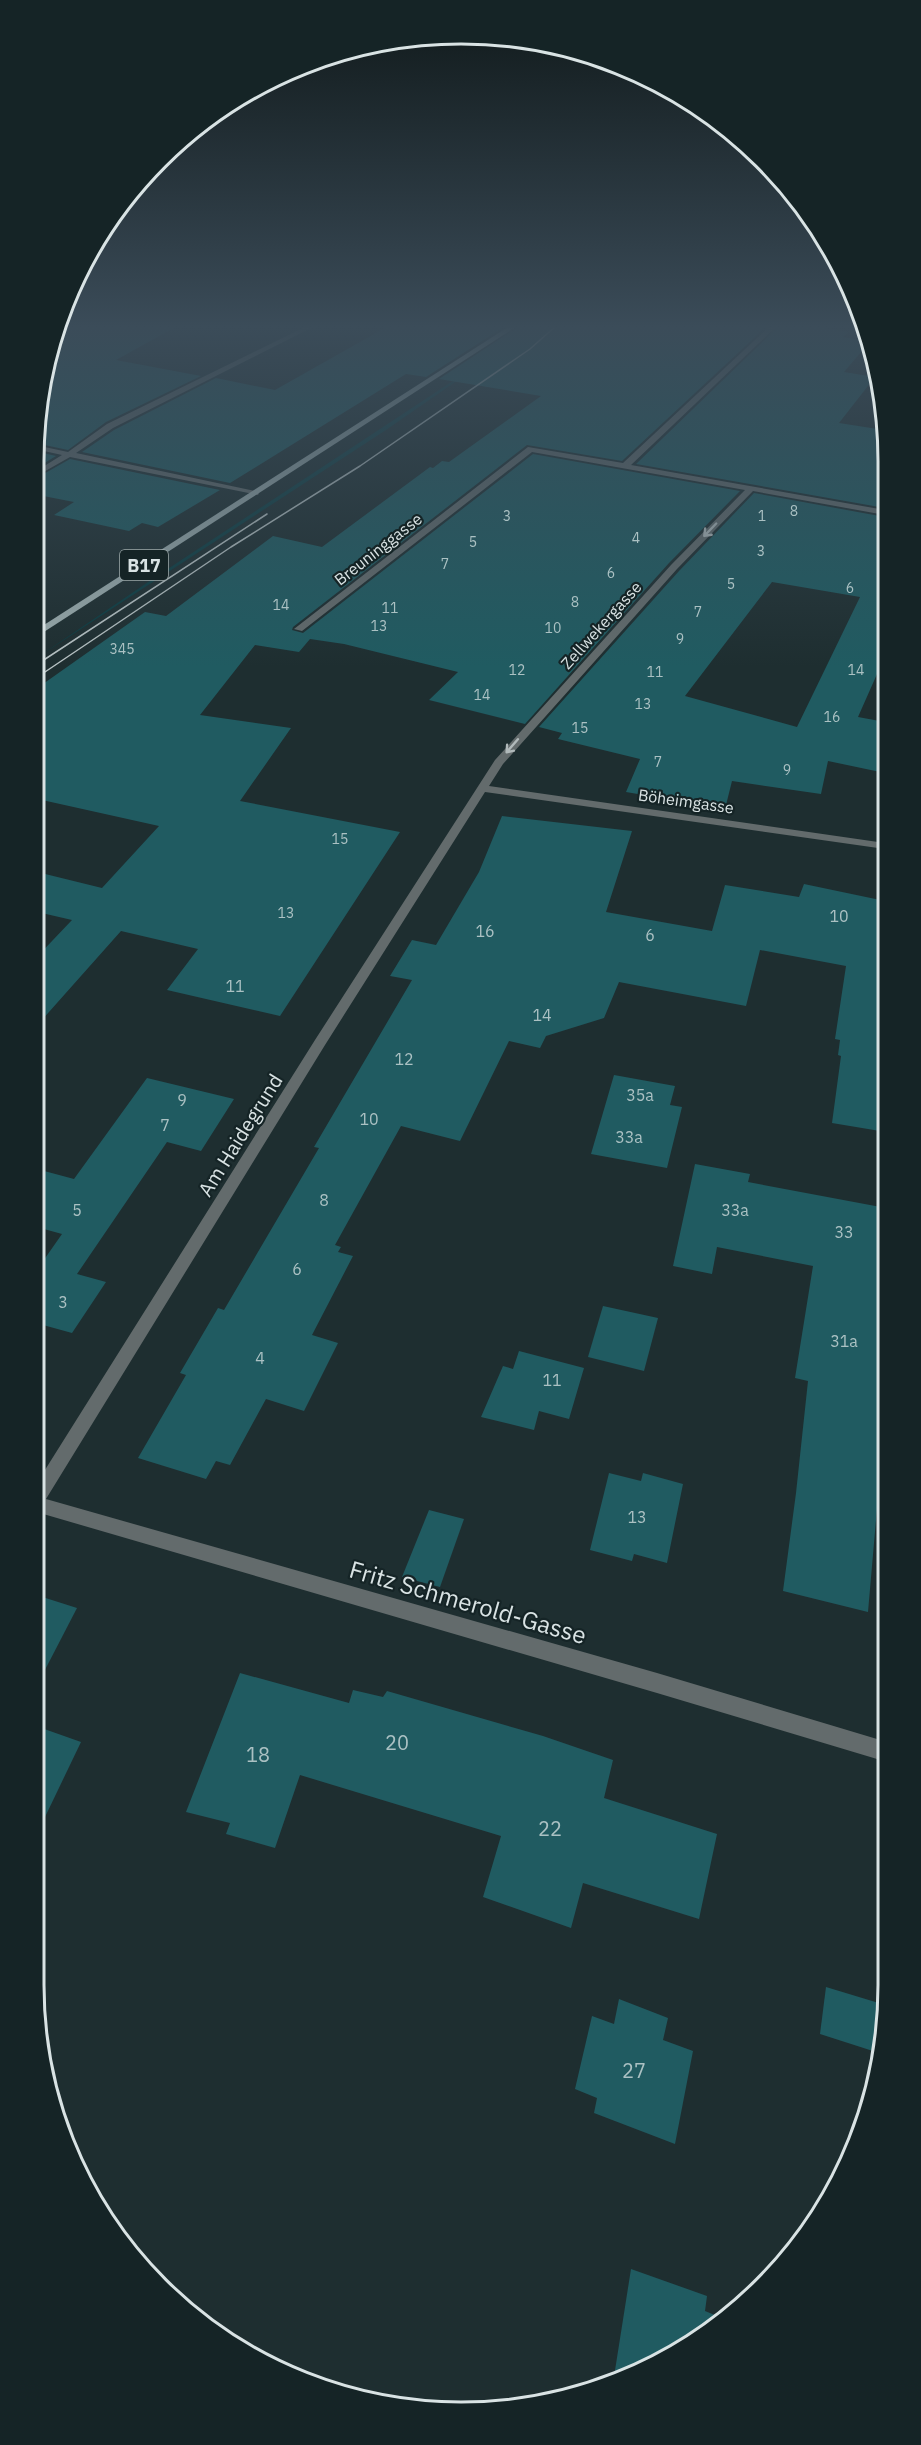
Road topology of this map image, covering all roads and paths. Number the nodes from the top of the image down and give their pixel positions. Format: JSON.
{"nodes":[{"id":1,"x":91,"y":439,"type":"edge"},
{"id":2,"x":339,"y":439,"type":"edge"},
{"id":3,"x":654,"y":439,"type":"edge"},
{"id":4,"x":44,"y":448,"type":"edge"},
{"id":5,"x":71,"y":453,"type":"junction"},
{"id":6,"x":625,"y":466,"type":"junction"},
{"id":7,"x":44,"y":469,"type":"edge"},
{"id":8,"x":751,"y":489,"type":"junction"},
{"id":9,"x":255,"y":493,"type":"junction"},
{"id":10,"x":878,"y":512,"type":"edge"},
{"id":11,"x":44,"y":629,"type":"edge"},
{"id":12,"x":299,"y":629,"type":"dead end"},
{"id":13,"x":482,"y":788,"type":"junction"},
{"id":14,"x":878,"y":845,"type":"edge"},
{"id":15,"x":44,"y":1485,"type":"edge"},
{"id":16,"x":44,"y":1506,"type":"edge"},
{"id":17,"x":878,"y":1749,"type":"edge"}],
"edges":[{"from":1,"to":5,"type":"street"},
{"from":2,"to":9,"type":"main road","number":"B17"},
{"from":3,"to":6,"type":"street"},
{"from":4,"to":5,"type":"street"},
{"from":5,"to":7,"type":"street"},
{"from":5,"to":9,"type":"street"},
{"from":6,"to":8,"type":"street"},
{"from":6,"to":12,"type":"street","name":"Breuninggasse"},
{"from":8,"to":10,"type":"street"},
{"from":8,"to":13,"type":"street","name":"Zellwekergasse","one_way":true},
{"from":9,"to":11,"type":"main road","number":"B17"},
{"from":13,"to":14,"type":"street","name":"Böheimgasse"},
{"from":13,"to":15,"type":"street","name":"Am Haidegrund"},
{"from":16,"to":17,"type":"street","name":"Fritz Schmerold-Gasse"}]}
